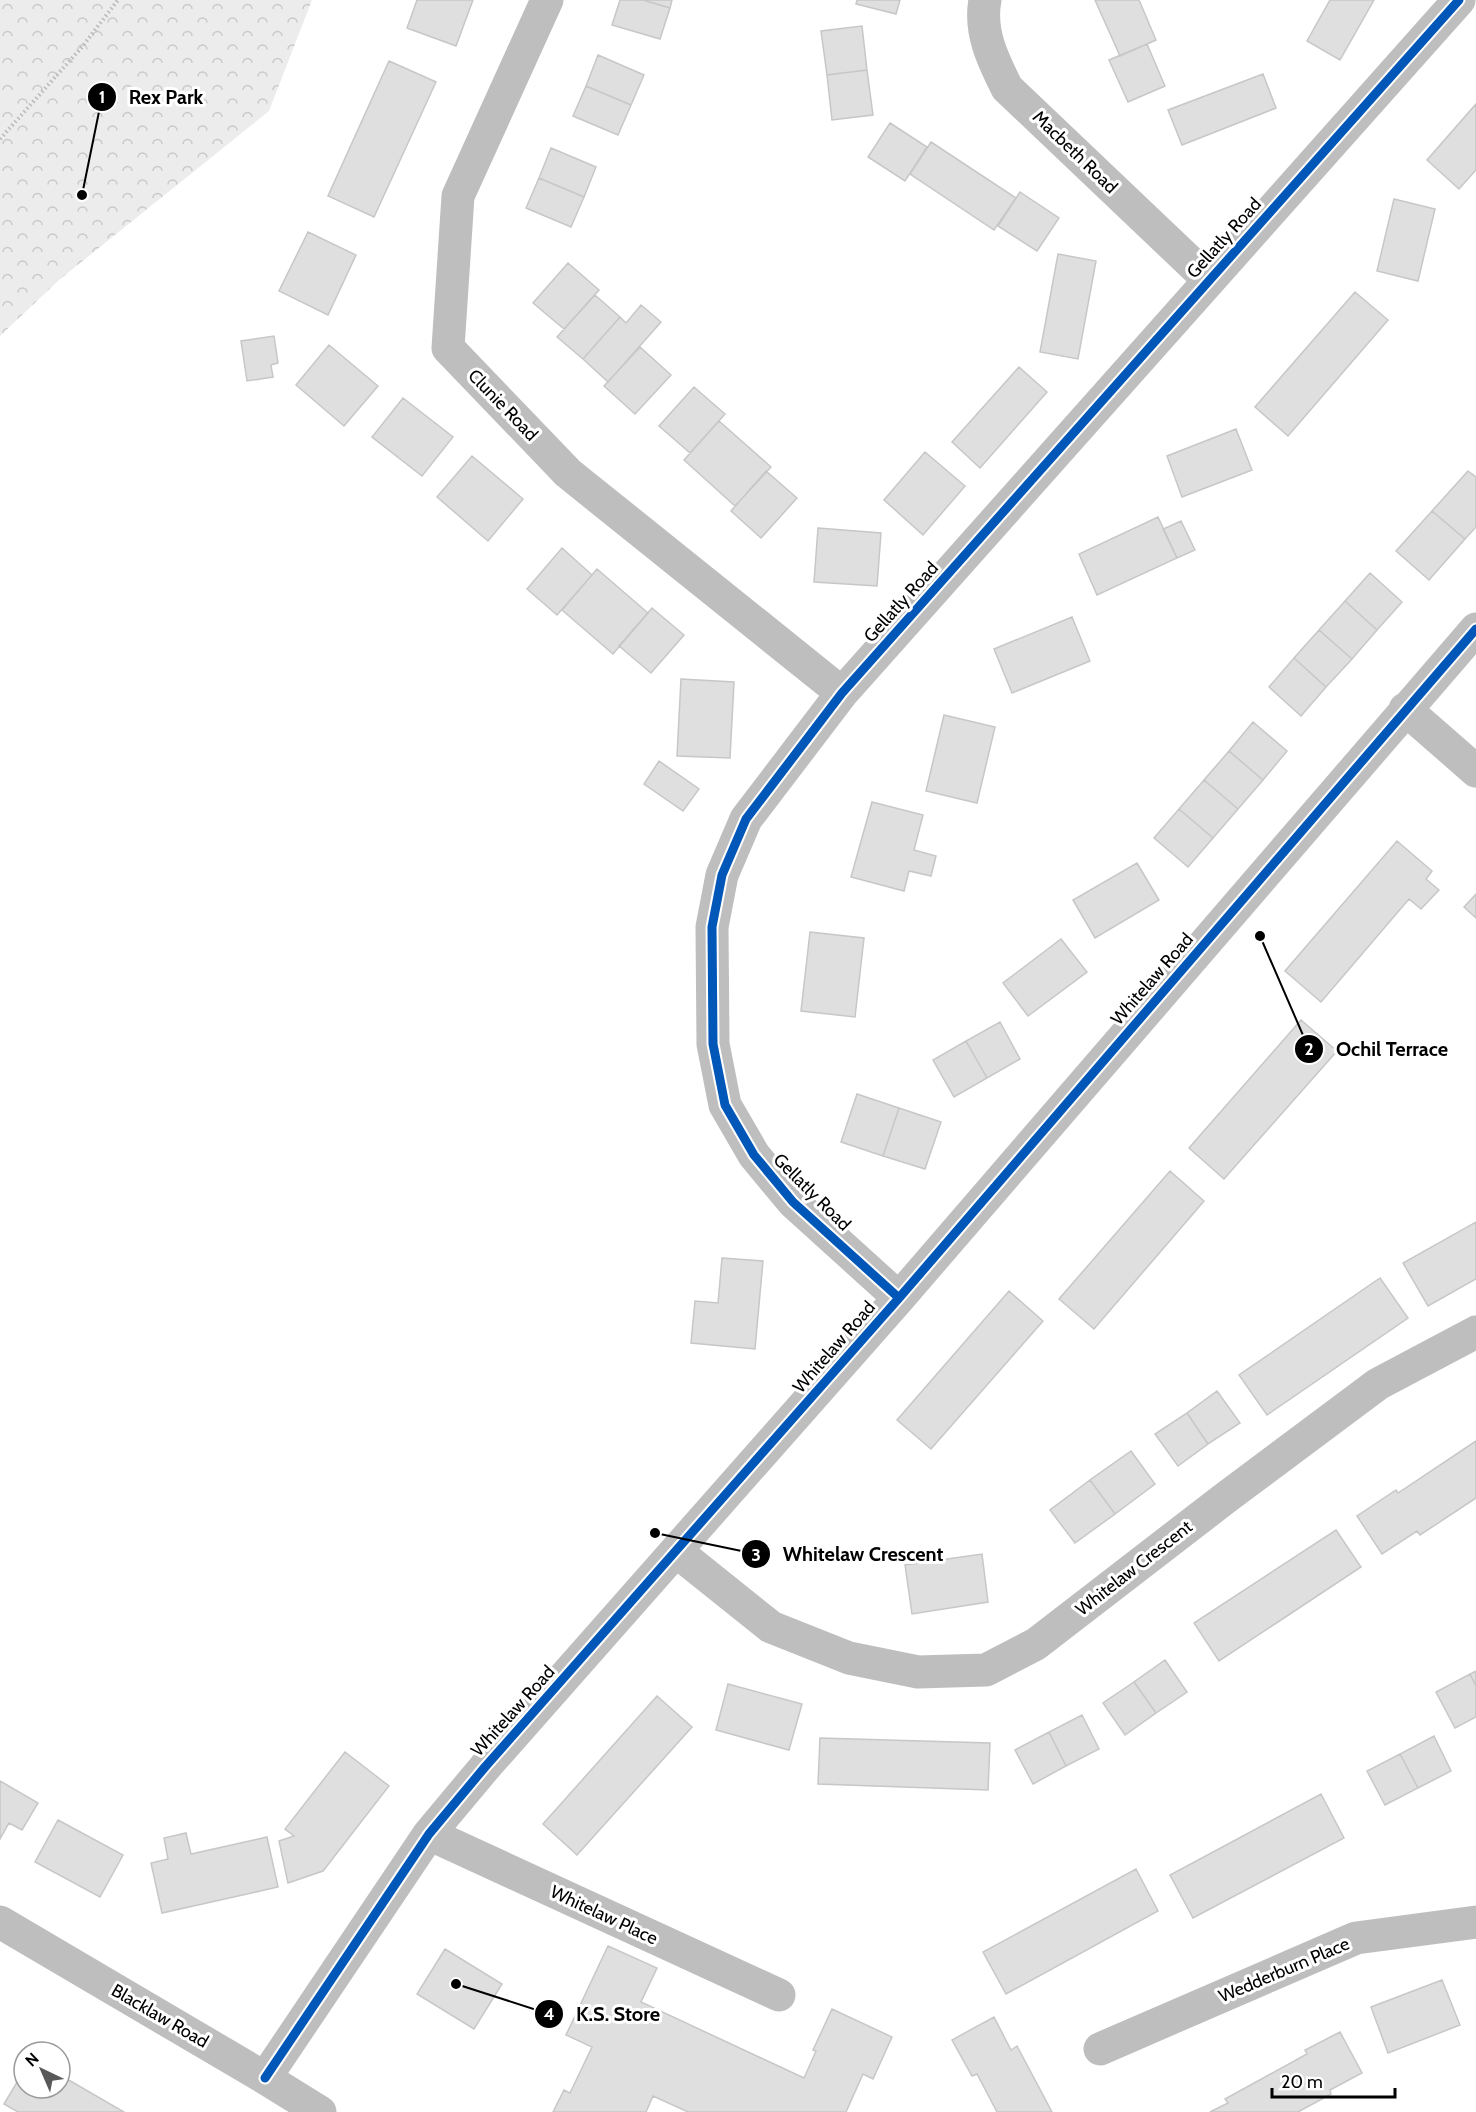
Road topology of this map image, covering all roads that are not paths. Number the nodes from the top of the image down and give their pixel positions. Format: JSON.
{"nodes":[{"id":1,"x":547,"y":0,"type":"edge"},
{"id":2,"x":985,"y":0,"type":"edge"},
{"id":3,"x":1459,"y":0,"type":"edge"},
{"id":4,"x":1209,"y":280,"type":"junction"},
{"id":5,"x":1476,"y":629,"type":"edge"},
{"id":6,"x":842,"y":693,"type":"junction"},
{"id":7,"x":1405,"y":709,"type":"junction"},
{"id":8,"x":1476,"y":771,"type":"edge"},
{"id":9,"x":900,"y":1298,"type":"junction"},
{"id":10,"x":1476,"y":1332,"type":"edge"},
{"id":11,"x":676,"y":1551,"type":"junction"},
{"id":12,"x":429,"y":1834,"type":"junction"},
{"id":13,"x":1476,"y":1922,"type":"edge"},
{"id":14,"x":0,"y":1923,"type":"edge"},
{"id":15,"x":779,"y":1995,"type":"dead end"},
{"id":16,"x":1100,"y":2049,"type":"dead end"},
{"id":17,"x":266,"y":2078,"type":"junction"},
{"id":18,"x":320,"y":2112,"type":"edge"}],
"edges":[{"from":1,"to":6,"type":"street","name":"Clunie Road"},
{"from":2,"to":4,"type":"street","name":"Macbeth Road"},
{"from":3,"to":4,"type":"street","name":"Gellatly Road"},
{"from":4,"to":6,"type":"street","name":"Gellatly Road"},
{"from":5,"to":7,"type":"street","name":"Whitelaw Road"},
{"from":6,"to":9,"type":"street","name":"Gellatly Road"},
{"from":7,"to":8,"type":"street"},
{"from":7,"to":9,"type":"street","name":"Whitelaw Road"},
{"from":9,"to":11,"type":"street","name":"Whitelaw Road"},
{"from":10,"to":11,"type":"street","name":"Whitelaw Crescent"},
{"from":11,"to":12,"type":"street","name":"Whitelaw Road"},
{"from":12,"to":15,"type":"street","name":"Whitelaw Place"},
{"from":12,"to":17,"type":"street","name":"Whitelaw Road"},
{"from":13,"to":16,"type":"street","name":"Wedderburn Place"},
{"from":14,"to":17,"type":"street","name":"Blacklaw Road"},
{"from":17,"to":18,"type":"street","name":"Blacklaw Road"}]}
